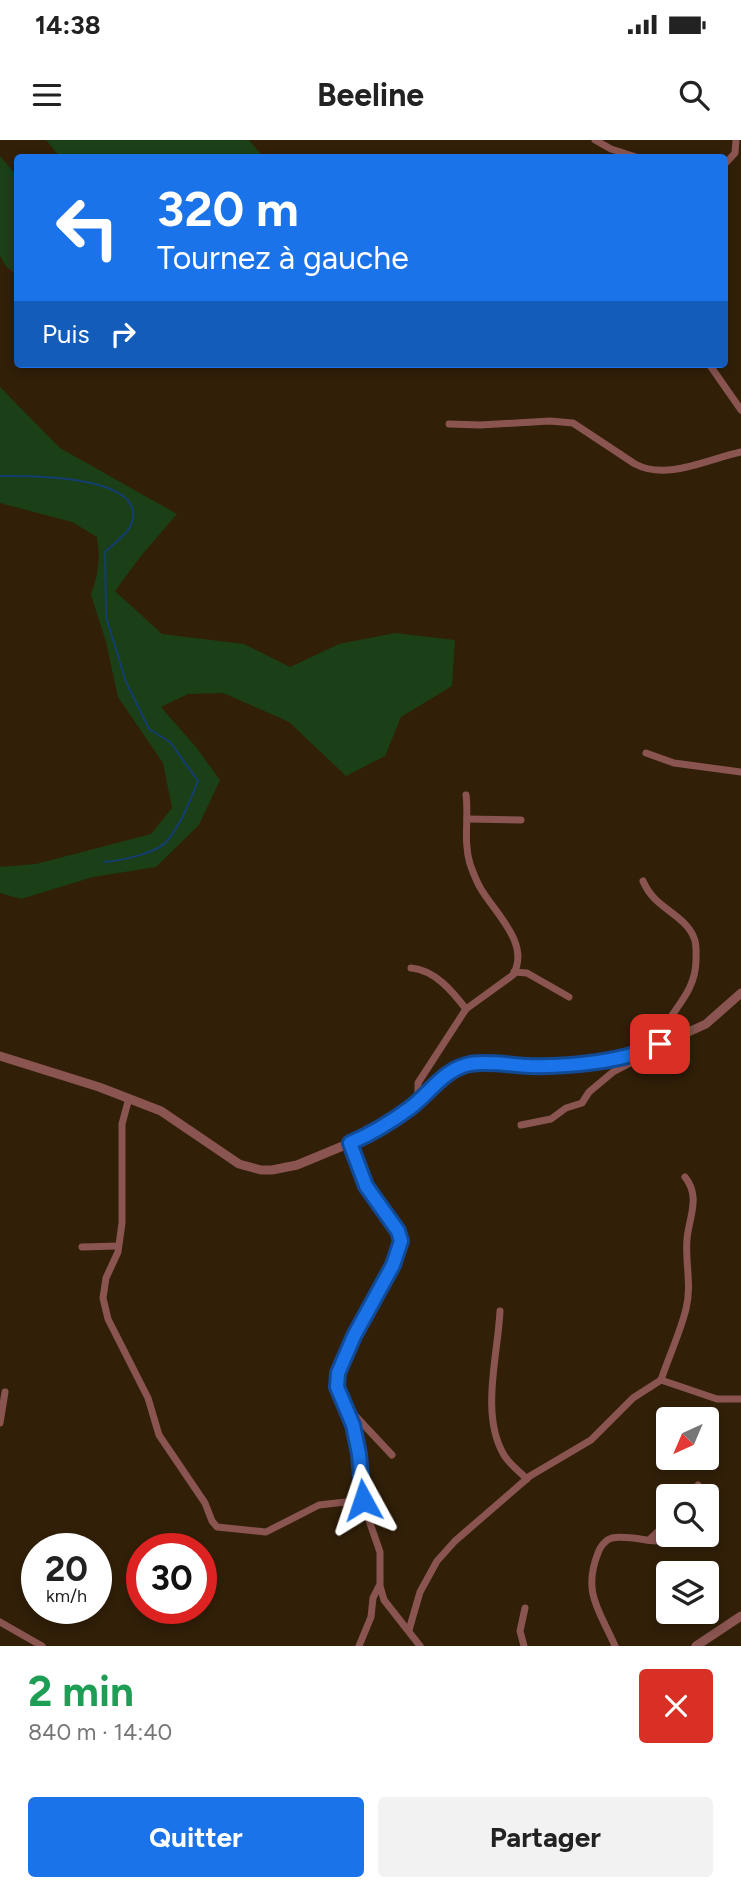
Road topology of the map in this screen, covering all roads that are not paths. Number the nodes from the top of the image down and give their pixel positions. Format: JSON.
{"nodes":[{"id":1,"x":595,"y":140,"type":"edge"},
{"id":2,"x":736,"y":140,"type":"edge"},
{"id":3,"x":627,"y":154,"type":"edge"},
{"id":4,"x":728,"y":161,"type":"edge"},
{"id":5,"x":712,"y":368,"type":"edge"},
{"id":6,"x":741,"y":410,"type":"edge"},
{"id":7,"x":449,"y":424,"type":"dead end"},
{"id":8,"x":741,"y":452,"type":"edge"},
{"id":9,"x":646,"y":752,"type":"dead end"},
{"id":10,"x":741,"y":772,"type":"edge"},
{"id":11,"x":466,"y":794,"type":"dead end"},
{"id":12,"x":467,"y":819,"type":"junction"},
{"id":13,"x":521,"y":820,"type":"dead end"},
{"id":14,"x":643,"y":881,"type":"dead end"},
{"id":15,"x":411,"y":968,"type":"dead end"},
{"id":16,"x":514,"y":972,"type":"junction"},
{"id":17,"x":741,"y":993,"type":"edge"},
{"id":18,"x":569,"y":997,"type":"dead end"},
{"id":19,"x":466,"y":1009,"type":"junction"},
{"id":20,"x":667,"y":1041,"type":"junction"},
{"id":21,"x":651,"y":1049,"type":"junction"},
{"id":22,"x":0,"y":1056,"type":"edge"},
{"id":23,"x":129,"y":1098,"type":"junction"},
{"id":24,"x":421,"y":1098,"type":"junction"},
{"id":25,"x":521,"y":1125,"type":"dead end"},
{"id":26,"x":350,"y":1143,"type":"junction"},
{"id":27,"x":685,"y":1177,"type":"dead end"},
{"id":28,"x":118,"y":1246,"type":"junction"},
{"id":29,"x":82,"y":1247,"type":"dead end"},
{"id":30,"x":500,"y":1311,"type":"dead end"},
{"id":31,"x":661,"y":1380,"type":"junction"},
{"id":32,"x":5,"y":1392,"type":"dead end"},
{"id":33,"x":741,"y":1399,"type":"edge"},
{"id":34,"x":342,"y":1401,"type":"junction"},
{"id":35,"x":0,"y":1423,"type":"edge"},
{"id":36,"x":392,"y":1455,"type":"dead end"},
{"id":37,"x":527,"y":1479,"type":"junction"},
{"id":38,"x":363,"y":1500,"type":"junction"},
{"id":39,"x":656,"y":1536,"type":"edge"},
{"id":40,"x":380,"y":1586,"type":"junction"},
{"id":41,"x":525,"y":1608,"type":"dead end"},
{"id":42,"x":741,"y":1616,"type":"edge"},
{"id":43,"x":0,"y":1622,"type":"edge"},
{"id":44,"x":409,"y":1630,"type":"junction"},
{"id":45,"x":42,"y":1646,"type":"edge"},
{"id":46,"x":359,"y":1646,"type":"edge"},
{"id":47,"x":420,"y":1646,"type":"edge"},
{"id":48,"x":524,"y":1646,"type":"edge"},
{"id":49,"x":615,"y":1646,"type":"edge"},
{"id":50,"x":696,"y":1646,"type":"edge"}],
"edges":[{"from":1,"to":3,"type":"street"},
{"from":2,"to":4,"type":"street"},
{"from":5,"to":6,"type":"street"},
{"from":7,"to":8,"type":"street"},
{"from":9,"to":10,"type":"street"},
{"from":11,"to":12,"type":"street"},
{"from":12,"to":13,"type":"street"},
{"from":12,"to":16,"type":"street"},
{"from":14,"to":20,"type":"street"},
{"from":15,"to":19,"type":"street"},
{"from":16,"to":18,"type":"street"},
{"from":16,"to":19,"type":"street"},
{"from":17,"to":20,"type":"street"},
{"from":19,"to":24,"type":"street"},
{"from":20,"to":21,"type":"street"},
{"from":21,"to":24,"type":"street"},
{"from":21,"to":25,"type":"street"},
{"from":22,"to":23,"type":"street"},
{"from":23,"to":26,"type":"street"},
{"from":23,"to":28,"type":"street"},
{"from":24,"to":26,"type":"street"},
{"from":26,"to":34,"type":"street"},
{"from":27,"to":31,"type":"street"},
{"from":28,"to":29,"type":"street"},
{"from":28,"to":38,"type":"street"},
{"from":30,"to":37,"type":"street"},
{"from":31,"to":33,"type":"street"},
{"from":31,"to":37,"type":"street"},
{"from":32,"to":35,"type":"street"},
{"from":34,"to":36,"type":"street"},
{"from":34,"to":38,"type":"street"},
{"from":37,"to":44,"type":"street"},
{"from":38,"to":40,"type":"street"},
{"from":39,"to":49,"type":"street"},
{"from":40,"to":44,"type":"street"},
{"from":40,"to":46,"type":"street"},
{"from":41,"to":48,"type":"street"},
{"from":42,"to":50,"type":"street"},
{"from":43,"to":45,"type":"street"},
{"from":44,"to":47,"type":"street"}]}
